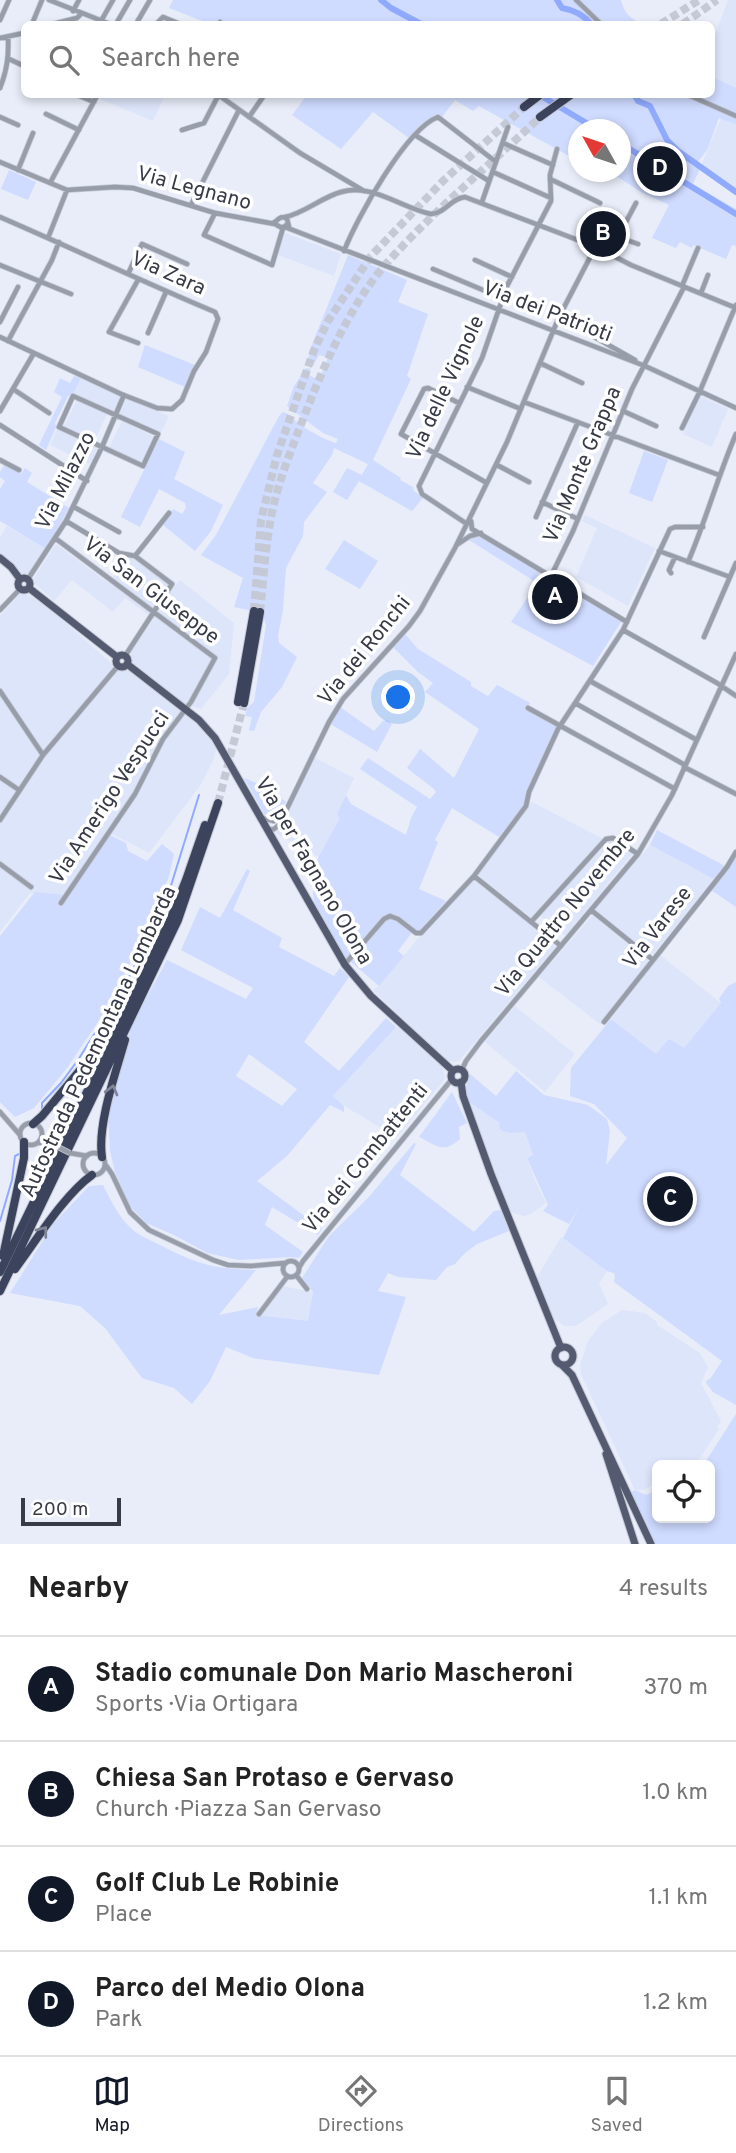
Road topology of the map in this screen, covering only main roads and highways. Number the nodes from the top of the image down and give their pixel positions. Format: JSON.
{"nodes":[{"id":1,"x":536,"y":98,"type":"edge"},
{"id":2,"x":566,"y":98,"type":"edge"},
{"id":3,"x":524,"y":107,"type":"tunnel mouth"},
{"id":4,"x":540,"y":117,"type":"tunnel mouth"},
{"id":5,"x":0,"y":558,"type":"edge"},
{"id":6,"x":257,"y":612,"type":"tunnel mouth"},
{"id":7,"x":241,"y":703,"type":"tunnel mouth"},
{"id":8,"x":216,"y":801,"type":"tunnel mouth"},
{"id":9,"x":126,"y":1019,"type":"junction"},
{"id":10,"x":456,"y":1073,"type":"junction"},
{"id":11,"x":461,"y":1082,"type":"junction"},
{"id":12,"x":29,"y":1125,"type":"road end"},
{"id":13,"x":22,"y":1138,"type":"road end"},
{"id":14,"x":103,"y":1161,"type":"road end"},
{"id":15,"x":97,"y":1174,"type":"road end"},
{"id":16,"x":0,"y":1270,"type":"edge"},
{"id":17,"x":1,"y":1288,"type":"edge"},
{"id":18,"x":561,"y":1348,"type":"junction"},
{"id":19,"x":571,"y":1360,"type":"junction"},
{"id":20,"x":562,"y":1365,"type":"junction"},
{"id":21,"x":572,"y":1375,"type":"junction"},
{"id":22,"x":598,"y":1431,"type":"junction"},
{"id":23,"x":635,"y":1544,"type":"edge"},
{"id":24,"x":651,"y":1544,"type":"edge"}],
"edges":[{"from":1,"to":3,"type":"highway"},
{"from":2,"to":4,"type":"highway"},
{"from":5,"to":10,"type":"main road","name":"Via per Fagnano Olona"},
{"from":6,"to":7,"type":"highway"},
{"from":8,"to":9,"type":"highway","name":"Autostrada Pedemontana Lombarda"},
{"from":9,"to":12,"type":"highway"},
{"from":14,"to":9,"type":"highway","one_way":true},
{"from":9,"to":16,"type":"highway","name":"Autostrada Pedemontana Lombarda"},
{"from":9,"to":17,"type":"highway","name":"Autostrada Pedemontana Lombarda"},
{"from":10,"to":11,"type":"main road","name":"Via per Fagnano Olona"},
{"from":10,"to":11,"type":"main road"},
{"from":11,"to":18,"type":"main road"},
{"from":13,"to":16,"type":"highway"},
{"from":17,"to":15,"type":"highway","one_way":true},
{"from":18,"to":19,"type":"main road"},
{"from":18,"to":20,"type":"main road"},
{"from":19,"to":20,"type":"main road"},
{"from":19,"to":21,"type":"main road"},
{"from":20,"to":21,"type":"main road"},
{"from":21,"to":22,"type":"main road"},
{"from":22,"to":23,"type":"main road"},
{"from":22,"to":24,"type":"main road"}]}
